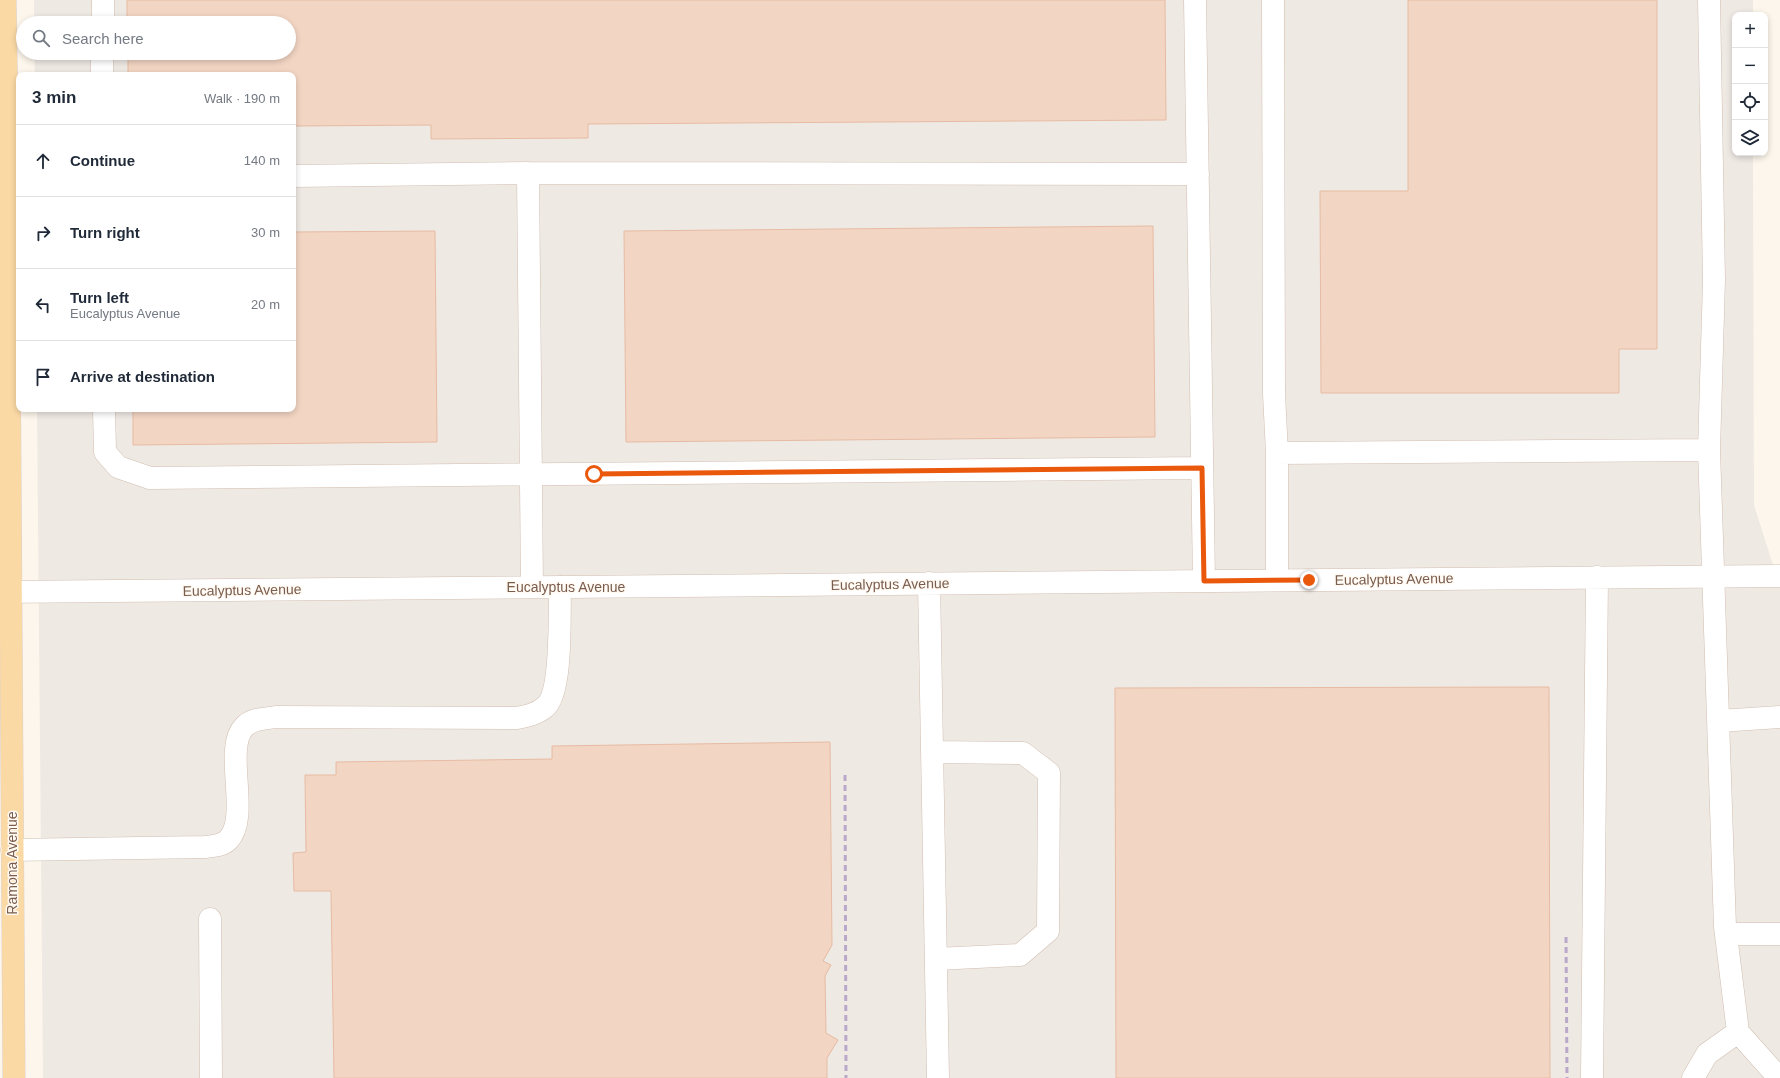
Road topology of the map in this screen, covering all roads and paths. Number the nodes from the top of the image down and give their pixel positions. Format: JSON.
{"nodes":[{"id":1,"x":5,"y":0,"type":"edge"},
{"id":2,"x":103,"y":0,"type":"edge"},
{"id":3,"x":1195,"y":0,"type":"edge"},
{"id":4,"x":1273,"y":0,"type":"edge"},
{"id":5,"x":1709,"y":0,"type":"edge"},
{"id":6,"x":103,"y":16,"type":"edge"},
{"id":7,"x":102,"y":60,"type":"edge"},
{"id":8,"x":102,"y":72,"type":"edge"},
{"id":9,"x":528,"y":173,"type":"junction"},
{"id":10,"x":1198,"y":174,"type":"junction"},
{"id":11,"x":296,"y":176,"type":"edge"},
{"id":12,"x":13,"y":177,"type":"edge"},
{"id":13,"x":104,"y":412,"type":"edge"},
{"id":14,"x":1709,"y":450,"type":"junction"},
{"id":15,"x":1277,"y":453,"type":"junction"},
{"id":16,"x":1202,"y":468,"type":"junction"},
{"id":17,"x":530,"y":475,"type":"junction"},
{"id":18,"x":1780,"y":576,"type":"edge"},
{"id":19,"x":1597,"y":577,"type":"junction"},
{"id":20,"x":1714,"y":577,"type":"junction"},
{"id":21,"x":1277,"y":580,"type":"junction"},
{"id":22,"x":1204,"y":581,"type":"junction"},
{"id":23,"x":929,"y":583,"type":"junction"},
{"id":24,"x":532,"y":587,"type":"junction"},
{"id":25,"x":560,"y":587,"type":"junction"},
{"id":26,"x":5,"y":592,"type":"edge"},
{"id":27,"x":1780,"y":717,"type":"edge"},
{"id":28,"x":1719,"y":721,"type":"junction"},
{"id":29,"x":932,"y":752,"type":"junction"},
{"id":30,"x":12,"y":850,"type":"junction"},
{"id":31,"x":210,"y":919,"type":"dead end"},
{"id":32,"x":1726,"y":934,"type":"junction"},
{"id":33,"x":1780,"y":934,"type":"edge"},
{"id":34,"x":936,"y":959,"type":"junction"},
{"id":35,"x":1738,"y":1032,"type":"junction"},
{"id":36,"x":14,"y":1078,"type":"edge"},
{"id":37,"x":211,"y":1078,"type":"edge"},
{"id":38,"x":938,"y":1078,"type":"edge"},
{"id":39,"x":1592,"y":1078,"type":"edge"},
{"id":40,"x":1693,"y":1078,"type":"edge"},
{"id":41,"x":1779,"y":1078,"type":"edge"}],
"edges":[{"from":1,"to":12,"type":"main road","name":"Ramona Avenue"},
{"from":2,"to":6,"type":"street"},
{"from":3,"to":10,"type":"street"},
{"from":4,"to":15,"type":"street"},
{"from":5,"to":14,"type":"street"},
{"from":7,"to":8,"type":"street"},
{"from":9,"to":10,"type":"street"},
{"from":9,"to":11,"type":"street"},
{"from":9,"to":17,"type":"street"},
{"from":10,"to":16,"type":"street"},
{"from":12,"to":26,"type":"main road","name":"Ramona Avenue"},
{"from":13,"to":17,"type":"street"},
{"from":14,"to":15,"type":"street"},
{"from":14,"to":20,"type":"street"},
{"from":15,"to":21,"type":"street"},
{"from":16,"to":17,"type":"street"},
{"from":16,"to":22,"type":"street"},
{"from":17,"to":24,"type":"street"},
{"from":18,"to":20,"type":"street","name":"Eucalyptus Avenue"},
{"from":19,"to":20,"type":"street","name":"Eucalyptus Avenue"},
{"from":19,"to":21,"type":"street","name":"Eucalyptus Avenue"},
{"from":19,"to":39,"type":"street"},
{"from":20,"to":28,"type":"street"},
{"from":21,"to":22,"type":"street","name":"Eucalyptus Avenue"},
{"from":22,"to":23,"type":"street","name":"Eucalyptus Avenue"},
{"from":23,"to":25,"type":"street","name":"Eucalyptus Avenue"},
{"from":23,"to":29,"type":"street"},
{"from":24,"to":25,"type":"street","name":"Eucalyptus Avenue"},
{"from":24,"to":26,"type":"street","name":"Eucalyptus Avenue"},
{"from":25,"to":30,"type":"street"},
{"from":26,"to":30,"type":"main road","name":"Ramona Avenue"},
{"from":27,"to":28,"type":"street"},
{"from":28,"to":32,"type":"street"},
{"from":29,"to":34,"type":"street"},
{"from":29,"to":34,"type":"street"},
{"from":30,"to":36,"type":"main road","name":"Ramona Avenue"},
{"from":31,"to":37,"type":"street"},
{"from":32,"to":33,"type":"street"},
{"from":32,"to":35,"type":"street"},
{"from":34,"to":38,"type":"street"},
{"from":35,"to":40,"type":"street"},
{"from":35,"to":41,"type":"street"}]}
